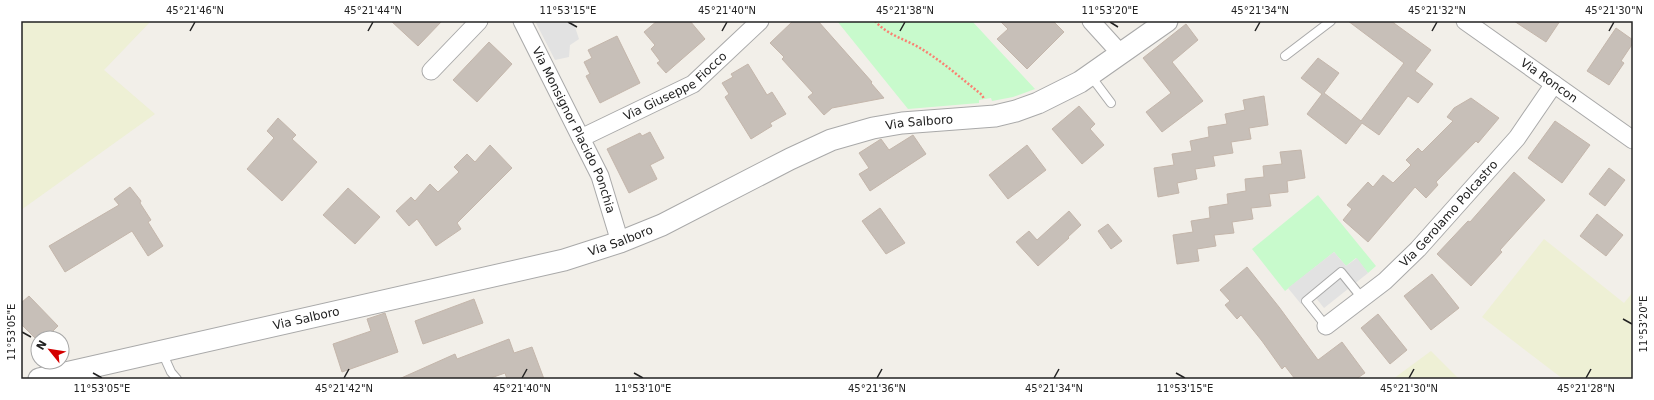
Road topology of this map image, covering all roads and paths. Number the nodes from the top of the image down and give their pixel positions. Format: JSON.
{"nodes":[{"id":1,"x":479,"y":21,"type":"edge"},
{"id":2,"x":522,"y":21,"type":"edge"},
{"id":3,"x":760,"y":21,"type":"edge"},
{"id":4,"x":875,"y":21,"type":"edge"},
{"id":5,"x":1091,"y":21,"type":"edge"},
{"id":6,"x":1167,"y":21,"type":"edge"},
{"id":7,"x":1331,"y":21,"type":"edge"},
{"id":8,"x":1465,"y":21,"type":"edge"},
{"id":9,"x":1121,"y":54,"type":"junction"},
{"id":10,"x":1285,"y":56,"type":"dead end"},
{"id":11,"x":431,"y":71,"type":"dead end"},
{"id":12,"x":1090,"y":75,"type":"junction"},
{"id":13,"x":1554,"y":84,"type":"junction"},
{"id":14,"x":984,"y":99,"type":"dead end"},
{"id":15,"x":1112,"y":103,"type":"dead end"},
{"id":16,"x":581,"y":138,"type":"junction"},
{"id":17,"x":1633,"y":140,"type":"edge"},
{"id":18,"x":620,"y":242,"type":"junction"},
{"id":19,"x":1362,"y":298,"type":"junction"},
{"id":20,"x":1326,"y":326,"type":"joint"},
{"id":21,"x":162,"y":352,"type":"junction"},
{"id":22,"x":39,"y":379,"type":"edge"},
{"id":23,"x":177,"y":379,"type":"edge"}],
"edges":[{"from":1,"to":11,"type":"street"},
{"from":2,"to":16,"type":"street","name":"Via Monsignor Placido Ponchia"},
{"from":3,"to":16,"type":"street","name":"Via Giuseppe Fiocco"},
{"from":4,"to":14,"type":"path"},
{"from":5,"to":9,"type":"street"},
{"from":6,"to":9,"type":"street","name":"Via Salboro"},
{"from":7,"to":10,"type":"lane"},
{"from":8,"to":13,"type":"street","name":"Via Roncon"},
{"from":9,"to":12,"type":"street","name":"Via Salboro"},
{"from":12,"to":15,"type":"lane"},
{"from":12,"to":18,"type":"street","name":"Via Salboro"},
{"from":13,"to":17,"type":"street","name":"Via Roncon"},
{"from":13,"to":19,"type":"street","name":"Via Gerolamo Polcastro"},
{"from":16,"to":18,"type":"street","name":"Via Monsignor Placido Ponchia"},
{"from":18,"to":21,"type":"street","name":"Via Salboro"},
{"from":19,"to":20,"type":"street","name":"Via Gerolamo Polcastro"},
{"from":19,"to":20,"type":"lane"},
{"from":21,"to":22,"type":"street","name":"Via Salboro"},
{"from":21,"to":23,"type":"lane"}]}
